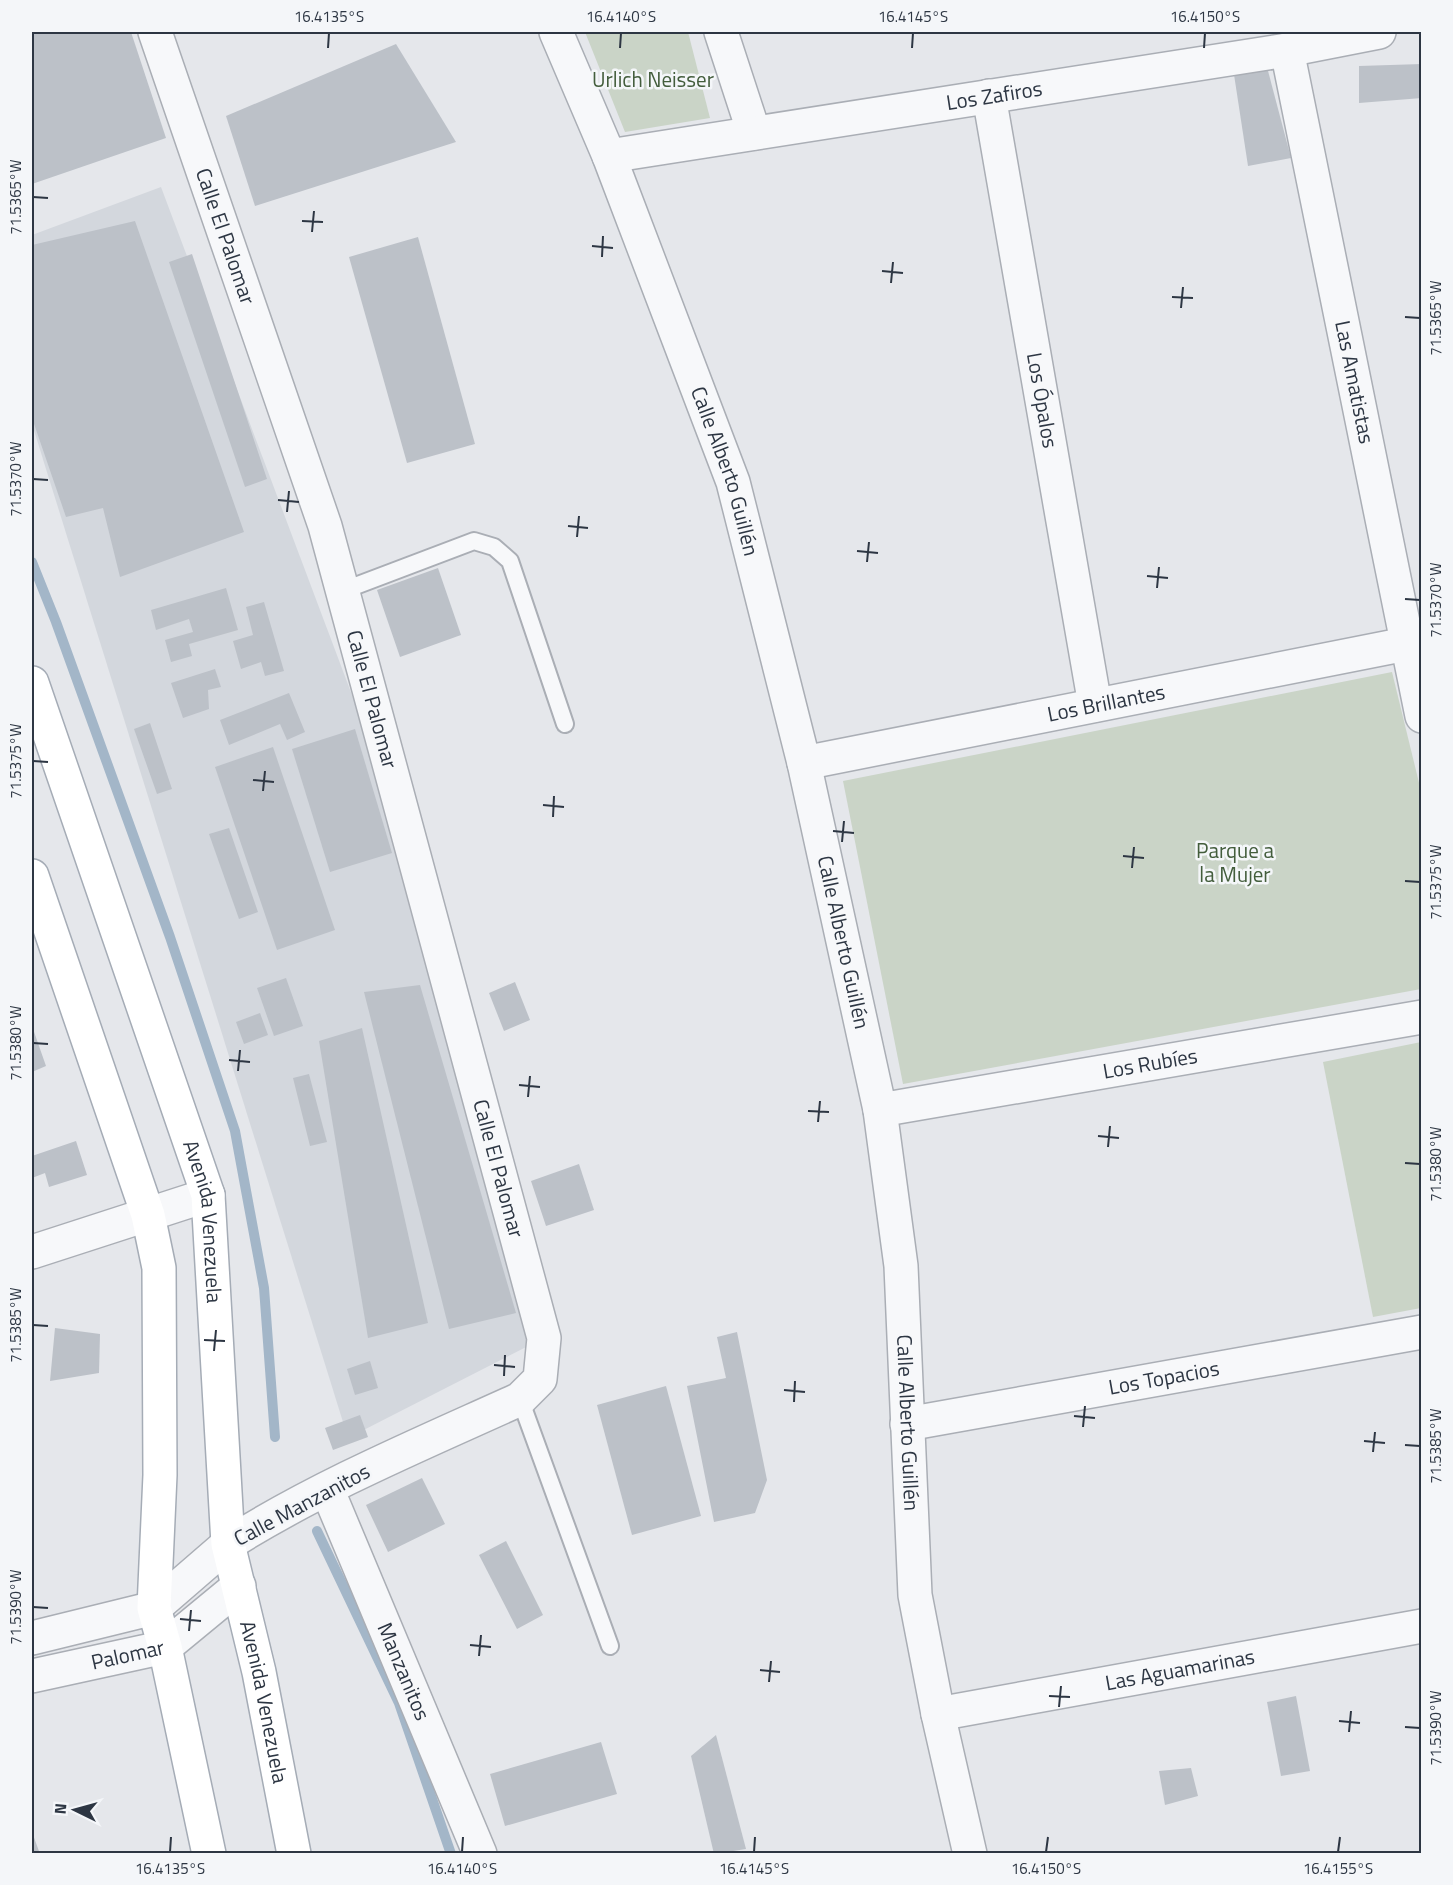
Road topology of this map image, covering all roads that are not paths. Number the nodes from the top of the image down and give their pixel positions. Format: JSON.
{"nodes":[{"id":1,"x":155,"y":32,"type":"edge"},
{"id":2,"x":556,"y":32,"type":"edge"},
{"id":3,"x":721,"y":32,"type":"edge"},
{"id":4,"x":1379,"y":32,"type":"edge"},
{"id":5,"x":1287,"y":50,"type":"junction"},
{"id":6,"x":989,"y":96,"type":"junction"},
{"id":7,"x":754,"y":133,"type":"junction"},
{"id":8,"x":609,"y":156,"type":"junction"},
{"id":9,"x":342,"y":591,"type":"junction"},
{"id":10,"x":1406,"y":644,"type":"junction"},
{"id":11,"x":32,"y":683,"type":"edge"},
{"id":12,"x":1095,"y":705,"type":"junction"},
{"id":13,"x":1422,"y":716,"type":"edge"},
{"id":14,"x":565,"y":724,"type":"dead end"},
{"id":15,"x":804,"y":763,"type":"junction"},
{"id":16,"x":32,"y":876,"type":"edge"},
{"id":17,"x":1422,"y":1017,"type":"edge"},
{"id":18,"x":880,"y":1110,"type":"junction"},
{"id":19,"x":208,"y":1195,"type":"junction"},
{"id":20,"x":148,"y":1215,"type":"junction"},
{"id":21,"x":32,"y":1252,"type":"edge"},
{"id":22,"x":1422,"y":1332,"type":"edge"},
{"id":23,"x":530,"y":1389,"type":"junction"},
{"id":24,"x":907,"y":1424,"type":"junction"},
{"id":25,"x":322,"y":1491,"type":"junction"},
{"id":26,"x":228,"y":1544,"type":"junction"},
{"id":27,"x":239,"y":1586,"type":"junction"},
{"id":28,"x":154,"y":1608,"type":"junction"},
{"id":29,"x":1422,"y":1626,"type":"edge"},
{"id":30,"x":32,"y":1638,"type":"edge"},
{"id":31,"x":610,"y":1646,"type":"dead end"},
{"id":32,"x":165,"y":1647,"type":"junction"},
{"id":33,"x":32,"y":1676,"type":"edge"},
{"id":34,"x":938,"y":1714,"type":"junction"},
{"id":35,"x":209,"y":1854,"type":"edge"},
{"id":36,"x":294,"y":1854,"type":"edge"},
{"id":37,"x":480,"y":1854,"type":"edge"},
{"id":38,"x":970,"y":1854,"type":"edge"}],
"edges":[{"from":1,"to":9,"type":"street","name":"Calle El Palomar"},
{"from":2,"to":8,"type":"street","name":"Calle Alberto Guillén"},
{"from":3,"to":7,"type":"street"},
{"from":4,"to":5,"type":"street","name":"Los Zafiros"},
{"from":5,"to":6,"type":"street","name":"Los Zafiros"},
{"from":5,"to":10,"type":"street","name":"Las Amatistas"},
{"from":6,"to":7,"type":"street","name":"Los Zafiros"},
{"from":6,"to":12,"type":"street","name":"Los Ópalos"},
{"from":7,"to":8,"type":"street","name":"Los Zafiros"},
{"from":8,"to":15,"type":"street","name":"Calle Alberto Guillén"},
{"from":9,"to":14,"type":"lane"},
{"from":9,"to":23,"type":"street","name":"Calle El Palomar"},
{"from":10,"to":12,"type":"street","name":"Los Brillantes"},
{"from":10,"to":13,"type":"street","name":"Las Amatistas"},
{"from":11,"to":19,"type":"main road","name":"Avenida Venezuela"},
{"from":12,"to":15,"type":"street","name":"Los Brillantes"},
{"from":15,"to":18,"type":"street","name":"Calle Alberto Guillén"},
{"from":16,"to":20,"type":"main road"},
{"from":17,"to":18,"type":"street","name":"Los Rubíes"},
{"from":18,"to":24,"type":"street","name":"Calle Alberto Guillén"},
{"from":19,"to":20,"type":"street"},
{"from":19,"to":26,"type":"main road","name":"Avenida Venezuela"},
{"from":20,"to":21,"type":"street"},
{"from":20,"to":28,"type":"main road"},
{"from":22,"to":24,"type":"street","name":"Los Topacios"},
{"from":23,"to":25,"type":"street","name":"Calle Manzanitos"},
{"from":23,"to":31,"type":"lane"},
{"from":24,"to":34,"type":"street","name":"Calle Alberto Guillén"},
{"from":25,"to":26,"type":"street","name":"Calle Manzanitos"},
{"from":25,"to":37,"type":"street","name":"Manzanitos"},
{"from":26,"to":27,"type":"main road","name":"Avenida Venezuela"},
{"from":26,"to":28,"type":"street","name":"Calle Manzanitos"},
{"from":27,"to":32,"type":"street","name":"Palomar"},
{"from":27,"to":36,"type":"main road","name":"Avenida Venezuela"},
{"from":28,"to":30,"type":"street","name":"Calle Manzanitos"},
{"from":28,"to":32,"type":"main road"},
{"from":29,"to":34,"type":"street","name":"Las Aguamarinas"},
{"from":32,"to":33,"type":"street","name":"Palomar"},
{"from":32,"to":35,"type":"main road"},
{"from":34,"to":38,"type":"street","name":"Calle Alberto Guillén"}]}
